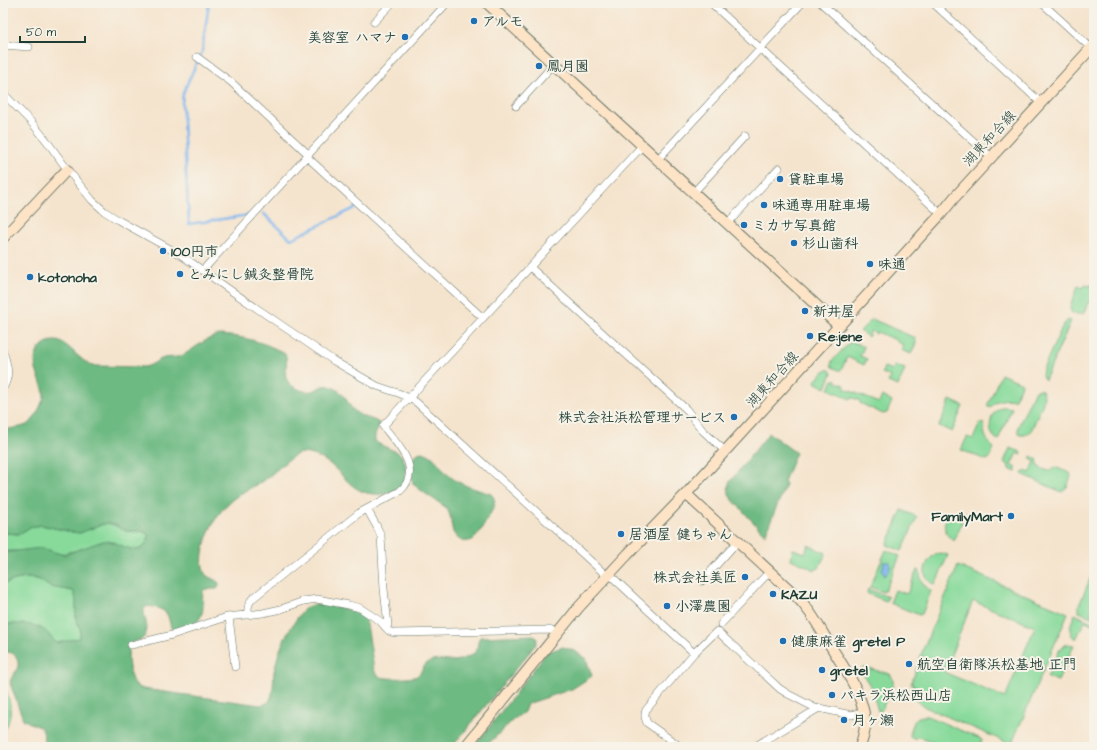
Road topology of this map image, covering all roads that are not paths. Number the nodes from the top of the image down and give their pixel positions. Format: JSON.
{"nodes":[{"id":1,"x":392,"y":3,"type":"edge"},
{"id":2,"x":447,"y":3,"type":"edge"},
{"id":3,"x":487,"y":3,"type":"edge"},
{"id":4,"x":711,"y":3,"type":"edge"},
{"id":5,"x":802,"y":3,"type":"edge"},
{"id":6,"x":821,"y":3,"type":"edge"},
{"id":7,"x":933,"y":3,"type":"edge"},
{"id":8,"x":1042,"y":3,"type":"edge"},
{"id":9,"x":374,"y":22,"type":"dead end"},
{"id":10,"x":3,"y":45,"type":"edge"},
{"id":11,"x":1092,"y":46,"type":"edge"},
{"id":12,"x":29,"y":48,"type":"dead end"},
{"id":13,"x":760,"y":48,"type":"junction"},
{"id":14,"x":197,"y":57,"type":"dead end"},
{"id":15,"x":554,"y":64,"type":"junction"},
{"id":16,"x":3,"y":93,"type":"edge"},
{"id":17,"x":1041,"y":103,"type":"junction"},
{"id":18,"x":516,"y":106,"type":"dead end"},
{"id":19,"x":745,"y":136,"type":"dead end"},
{"id":20,"x":643,"y":145,"type":"junction"},
{"id":21,"x":308,"y":155,"type":"junction"},
{"id":22,"x":991,"y":157,"type":"junction"},
{"id":23,"x":658,"y":159,"type":"junction"},
{"id":24,"x":779,"y":168,"type":"dead end"},
{"id":25,"x":67,"y":170,"type":"junction"},
{"id":26,"x":694,"y":192,"type":"junction"},
{"id":27,"x":941,"y":214,"type":"junction"},
{"id":28,"x":728,"y":223,"type":"junction"},
{"id":29,"x":3,"y":238,"type":"edge"},
{"id":30,"x":530,"y":267,"type":"junction"},
{"id":31,"x":203,"y":270,"type":"junction"},
{"id":32,"x":483,"y":318,"type":"junction"},
{"id":33,"x":839,"y":326,"type":"junction"},
{"id":34,"x":3,"y":351,"type":"edge"},
{"id":35,"x":3,"y":388,"type":"edge"},
{"id":36,"x":409,"y":398,"type":"junction"},
{"id":37,"x":725,"y":451,"type":"junction"},
{"id":38,"x":686,"y":494,"type":"junction"},
{"id":39,"x":367,"y":509,"type":"junction"},
{"id":40,"x":738,"y":541,"type":"junction"},
{"id":41,"x":770,"y":571,"type":"junction"},
{"id":42,"x":608,"y":575,"type":"junction"},
{"id":43,"x":702,"y":581,"type":"dead end"},
{"id":44,"x":248,"y":615,"type":"junction"},
{"id":45,"x":229,"y":617,"type":"junction"},
{"id":46,"x":721,"y":624,"type":"dead end"},
{"id":47,"x":385,"y":627,"type":"junction"},
{"id":48,"x":557,"y":634,"type":"junction"},
{"id":49,"x":131,"y":645,"type":"dead end"},
{"id":50,"x":694,"y":653,"type":"junction"},
{"id":51,"x":235,"y":667,"type":"dead end"},
{"id":52,"x":817,"y":709,"type":"junction"},
{"id":53,"x":864,"y":712,"type":"junction"},
{"id":54,"x":466,"y":747,"type":"edge"},
{"id":55,"x":681,"y":747,"type":"edge"},
{"id":56,"x":754,"y":747,"type":"edge"},
{"id":57,"x":860,"y":747,"type":"edge"}],
"edges":[{"from":1,"to":9,"type":"street"},
{"from":2,"to":21,"type":"street"},
{"from":3,"to":15,"type":"main road"},
{"from":4,"to":13,"type":"street"},
{"from":5,"to":13,"type":"street"},
{"from":6,"to":22,"type":"street"},
{"from":7,"to":17,"type":"street"},
{"from":8,"to":11,"type":"street"},
{"from":10,"to":12,"type":"street"},
{"from":11,"to":17,"type":"main road","name":"湖東和合線"},
{"from":13,"to":23,"type":"street"},
{"from":13,"to":27,"type":"street"},
{"from":14,"to":21,"type":"street"},
{"from":15,"to":18,"type":"street"},
{"from":15,"to":20,"type":"main road"},
{"from":16,"to":25,"type":"street"},
{"from":17,"to":22,"type":"main road","name":"湖東和合線"},
{"from":19,"to":26,"type":"street"},
{"from":20,"to":23,"type":"main road"},
{"from":20,"to":30,"type":"street"},
{"from":21,"to":31,"type":"street"},
{"from":21,"to":32,"type":"street"},
{"from":22,"to":27,"type":"main road","name":"湖東和合線"},
{"from":23,"to":26,"type":"main road"},
{"from":24,"to":28,"type":"street"},
{"from":25,"to":29,"type":"main road"},
{"from":25,"to":31,"type":"street"},
{"from":26,"to":28,"type":"main road"},
{"from":27,"to":33,"type":"main road","name":"湖東和合線"},
{"from":28,"to":33,"type":"main road"},
{"from":30,"to":32,"type":"street"},
{"from":30,"to":37,"type":"street"},
{"from":31,"to":36,"type":"street"},
{"from":32,"to":36,"type":"street"},
{"from":33,"to":37,"type":"main road","name":"湖東和合線"},
{"from":34,"to":35,"type":"street"},
{"from":36,"to":39,"type":"street"},
{"from":36,"to":42,"type":"street"},
{"from":37,"to":38,"type":"main road","name":"湖東和合線"},
{"from":38,"to":40,"type":"main road"},
{"from":38,"to":42,"type":"main road","name":"湖東和合線"},
{"from":39,"to":44,"type":"street"},
{"from":39,"to":47,"type":"street"},
{"from":40,"to":41,"type":"main road"},
{"from":40,"to":43,"type":"street"},
{"from":41,"to":46,"type":"street"},
{"from":41,"to":53,"type":"main road"},
{"from":42,"to":48,"type":"main road","name":"湖東和合線"},
{"from":42,"to":50,"type":"street"},
{"from":44,"to":45,"type":"street"},
{"from":44,"to":47,"type":"street"},
{"from":45,"to":49,"type":"street"},
{"from":45,"to":51,"type":"street"},
{"from":47,"to":48,"type":"street"},
{"from":48,"to":54,"type":"main road","name":"湖東和合線"},
{"from":50,"to":52,"type":"street"},
{"from":50,"to":55,"type":"street"},
{"from":52,"to":53,"type":"street"},
{"from":52,"to":56,"type":"street"},
{"from":53,"to":57,"type":"main road"}]}
